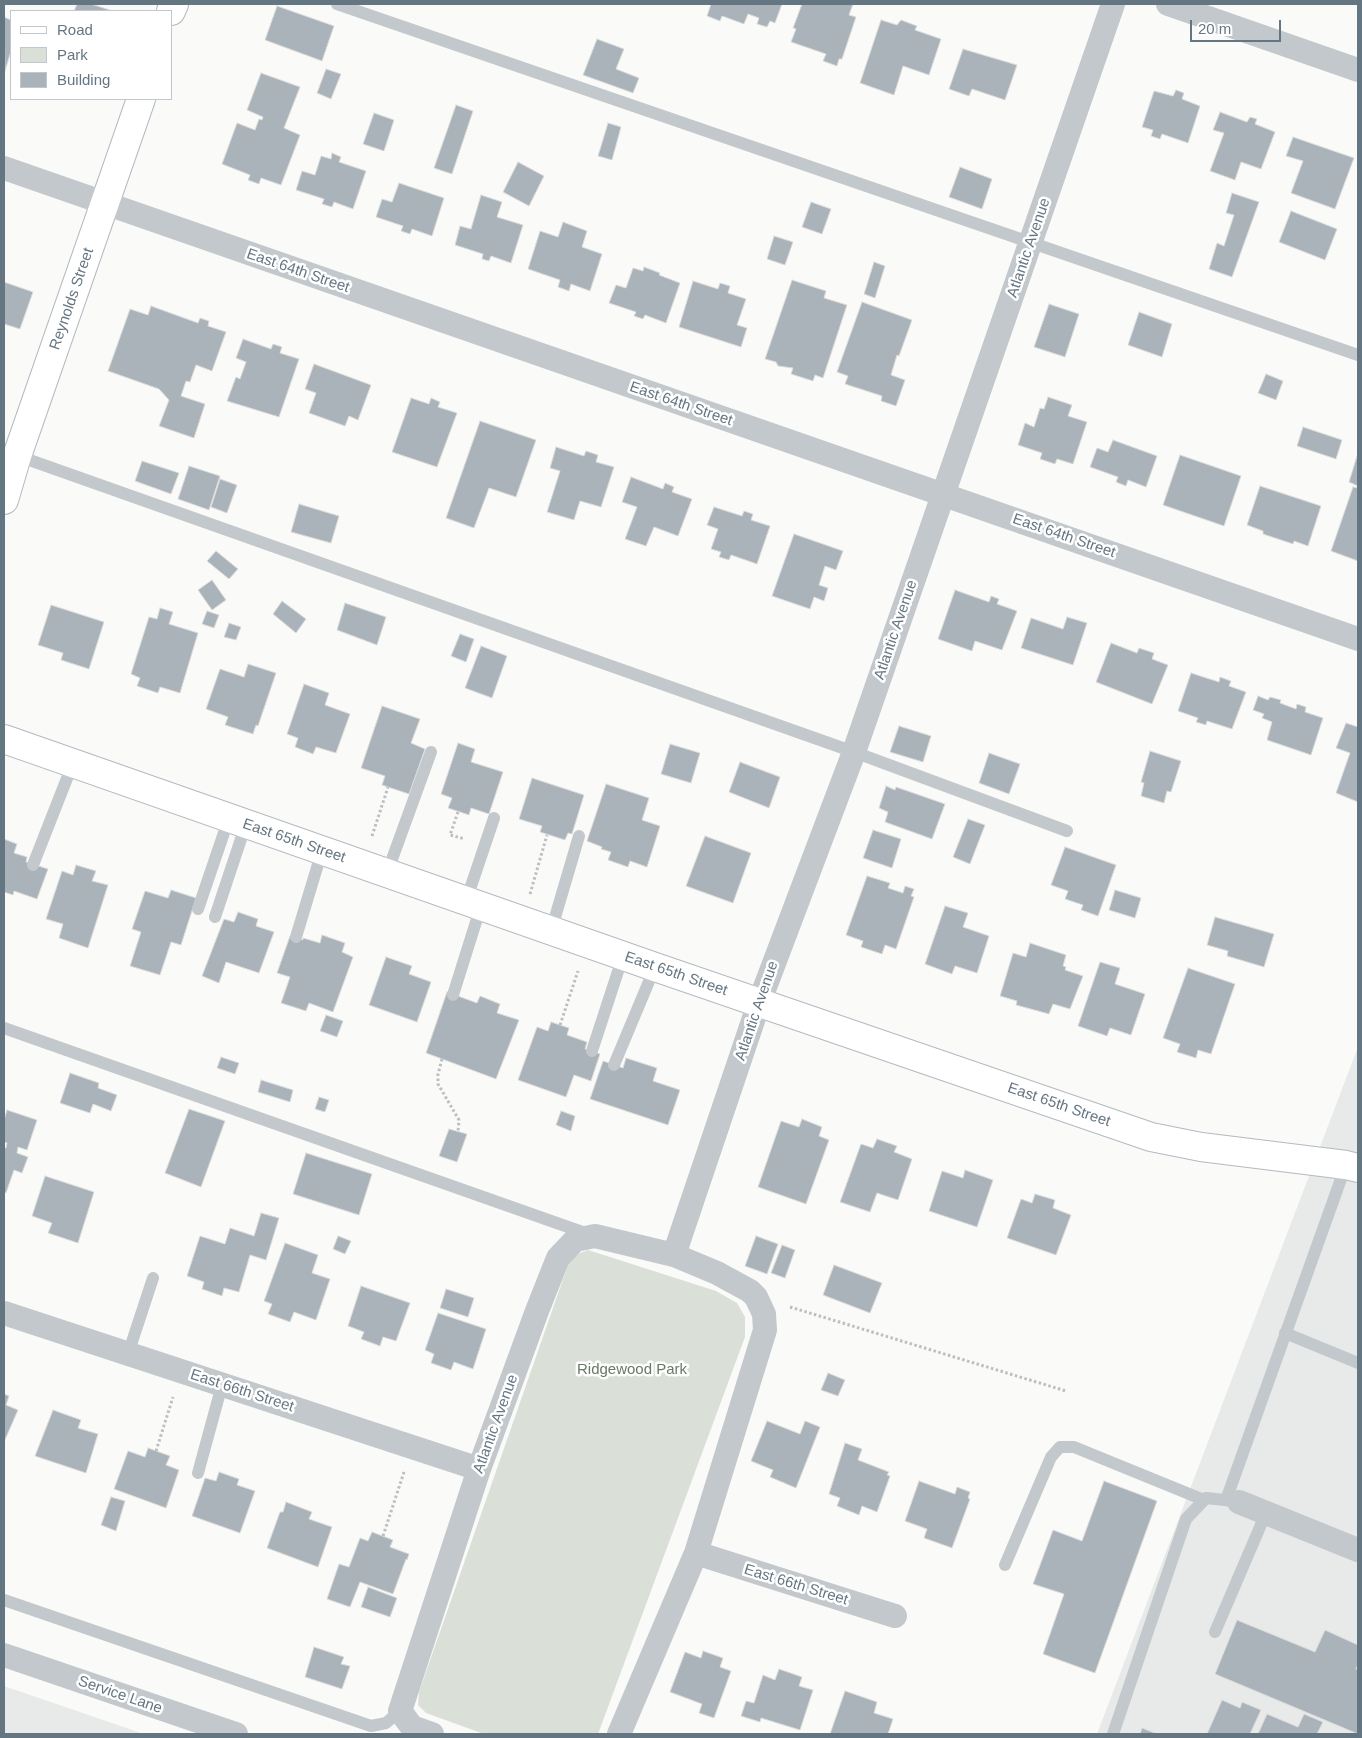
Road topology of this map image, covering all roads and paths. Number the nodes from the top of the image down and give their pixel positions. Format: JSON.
{"nodes":[{"id":1,"x":337,"y":4,"type":"edge"},
{"id":2,"x":1114,"y":4,"type":"edge"},
{"id":3,"x":1168,"y":4,"type":"edge"},
{"id":4,"x":1358,"y":70,"type":"edge"},
{"id":5,"x":141,"y":100,"type":"edge"},
{"id":6,"x":4,"y":168,"type":"edge"},
{"id":7,"x":105,"y":204,"type":"junction"},
{"id":8,"x":1031,"y":243,"type":"junction"},
{"id":9,"x":1358,"y":355,"type":"edge"},
{"id":10,"x":10,"y":454,"type":"edge"},
{"id":11,"x":944,"y":495,"type":"junction"},
{"id":12,"x":4,"y":500,"type":"edge"},
{"id":13,"x":1358,"y":638,"type":"edge"},
{"id":14,"x":4,"y":739,"type":"edge"},
{"id":15,"x":431,"y":752,"type":"dead end"},
{"id":16,"x":854,"y":752,"type":"junction"},
{"id":17,"x":73,"y":763,"type":"junction"},
{"id":18,"x":388,"y":787,"type":"dead end"},
{"id":19,"x":458,"y":812,"type":"dead end"},
{"id":20,"x":494,"y":818,"type":"dead end"},
{"id":21,"x":238,"y":821,"type":"junction"},
{"id":22,"x":1067,"y":831,"type":"dead end"},
{"id":23,"x":547,"y":834,"type":"dead end"},
{"id":24,"x":579,"y":836,"type":"dead end"},
{"id":25,"x":484,"y":846,"type":"junction"},
{"id":26,"x":322,"y":851,"type":"junction"},
{"id":27,"x":34,"y":865,"type":"dead end"},
{"id":28,"x":375,"y":869,"type":"junction"},
{"id":29,"x":474,"y":904,"type":"junction"},
{"id":30,"x":198,"y":909,"type":"dead end"},
{"id":31,"x":215,"y":917,"type":"dead end"},
{"id":32,"x":522,"y":921,"type":"junction"},
{"id":33,"x":551,"y":931,"type":"junction"},
{"id":34,"x":296,"y":938,"type":"dead end"},
{"id":35,"x":587,"y":944,"type":"junction"},
{"id":36,"x":623,"y":956,"type":"junction"},
{"id":37,"x":655,"y":967,"type":"junction"},
{"id":38,"x":453,"y":994,"type":"dead end"},
{"id":39,"x":759,"y":1003,"type":"junction"},
{"id":40,"x":560,"y":1025,"type":"dead end"},
{"id":41,"x":4,"y":1028,"type":"edge"},
{"id":42,"x":592,"y":1051,"type":"dead end"},
{"id":43,"x":442,"y":1059,"type":"dead end"},
{"id":44,"x":614,"y":1065,"type":"dead end"},
{"id":45,"x":458,"y":1132,"type":"dead end"},
{"id":46,"x":1352,"y":1167,"type":"edge"},
{"id":47,"x":595,"y":1236,"type":"junction"},
{"id":48,"x":674,"y":1255,"type":"junction"},
{"id":49,"x":153,"y":1278,"type":"dead end"},
{"id":50,"x":756,"y":1297,"type":"junction"},
{"id":51,"x":4,"y":1313,"type":"edge"},
{"id":52,"x":1285,"y":1333,"type":"junction"},
{"id":53,"x":128,"y":1354,"type":"junction"},
{"id":54,"x":1358,"y":1363,"type":"edge"},
{"id":55,"x":182,"y":1372,"type":"junction"},
{"id":56,"x":222,"y":1385,"type":"junction"},
{"id":57,"x":1066,"y":1391,"type":"dead end"},
{"id":58,"x":412,"y":1447,"type":"junction"},
{"id":59,"x":156,"y":1451,"type":"dead end"},
{"id":60,"x":480,"y":1470,"type":"junction"},
{"id":61,"x":198,"y":1473,"type":"dead end"},
{"id":62,"x":1204,"y":1500,"type":"junction"},
{"id":63,"x":1232,"y":1501,"type":"junction"},
{"id":64,"x":1266,"y":1513,"type":"junction"},
{"id":65,"x":383,"y":1536,"type":"dead end"},
{"id":66,"x":1358,"y":1550,"type":"edge"},
{"id":67,"x":696,"y":1553,"type":"junction"},
{"id":68,"x":1005,"y":1565,"type":"dead end"},
{"id":69,"x":4,"y":1600,"type":"edge"},
{"id":70,"x":895,"y":1616,"type":"dead end"},
{"id":71,"x":1215,"y":1632,"type":"dead end"},
{"id":72,"x":4,"y":1658,"type":"edge"},
{"id":73,"x":400,"y":1711,"type":"junction"},
{"id":74,"x":236,"y":1734,"type":"edge"},
{"id":75,"x":432,"y":1734,"type":"edge"},
{"id":76,"x":619,"y":1734,"type":"edge"},
{"id":77,"x":1113,"y":1734,"type":"edge"}],
"edges":[{"from":1,"to":8,"type":"lane"},
{"from":2,"to":8,"type":"street","name":"Atlantic Avenue"},
{"from":3,"to":4,"type":"street"},
{"from":5,"to":7,"type":"street","name":"Reynolds Street"},
{"from":6,"to":7,"type":"street","name":"East 64th Street"},
{"from":7,"to":10,"type":"street","name":"Reynolds Street"},
{"from":7,"to":11,"type":"street","name":"East 64th Street"},
{"from":8,"to":9,"type":"lane"},
{"from":8,"to":11,"type":"street","name":"Atlantic Avenue"},
{"from":10,"to":12,"type":"street","name":"Reynolds Street"},
{"from":10,"to":16,"type":"lane"},
{"from":11,"to":13,"type":"street","name":"East 64th Street"},
{"from":11,"to":16,"type":"street","name":"Atlantic Avenue"},
{"from":14,"to":17,"type":"street","name":"East 65th Street"},
{"from":15,"to":28,"type":"lane"},
{"from":16,"to":22,"type":"lane"},
{"from":16,"to":39,"type":"street","name":"Atlantic Avenue"},
{"from":17,"to":21,"type":"street","name":"East 65th Street"},
{"from":17,"to":27,"type":"lane"},
{"from":18,"to":28,"type":"path"},
{"from":19,"to":25,"type":"path"},
{"from":20,"to":25,"type":"lane"},
{"from":21,"to":26,"type":"street","name":"East 65th Street"},
{"from":21,"to":30,"type":"lane"},
{"from":21,"to":31,"type":"lane"},
{"from":23,"to":32,"type":"path"},
{"from":24,"to":33,"type":"lane"},
{"from":25,"to":29,"type":"lane"},
{"from":26,"to":28,"type":"street","name":"East 65th Street"},
{"from":26,"to":34,"type":"lane"},
{"from":28,"to":29,"type":"street","name":"East 65th Street"},
{"from":29,"to":32,"type":"street","name":"East 65th Street"},
{"from":29,"to":38,"type":"lane"},
{"from":32,"to":33,"type":"street","name":"East 65th Street"},
{"from":33,"to":35,"type":"street","name":"East 65th Street"},
{"from":35,"to":36,"type":"street","name":"East 65th Street"},
{"from":35,"to":40,"type":"path"},
{"from":36,"to":37,"type":"street","name":"East 65th Street"},
{"from":36,"to":42,"type":"lane"},
{"from":37,"to":39,"type":"street","name":"East 65th Street"},
{"from":37,"to":44,"type":"lane"},
{"from":39,"to":46,"type":"street","name":"East 65th Street"},
{"from":39,"to":48,"type":"street","name":"Atlantic Avenue"},
{"from":41,"to":47,"type":"lane"},
{"from":43,"to":45,"type":"path"},
{"from":46,"to":52,"type":"lane"},
{"from":47,"to":48,"type":"street"},
{"from":47,"to":60,"type":"street","name":"Atlantic Avenue"},
{"from":48,"to":50,"type":"street"},
{"from":49,"to":53,"type":"lane"},
{"from":50,"to":57,"type":"path"},
{"from":50,"to":67,"type":"street"},
{"from":51,"to":53,"type":"street","name":"East 66th Street"},
{"from":52,"to":54,"type":"lane"},
{"from":52,"to":63,"type":"lane"},
{"from":53,"to":55,"type":"street","name":"East 66th Street"},
{"from":55,"to":56,"type":"street","name":"East 66th Street"},
{"from":55,"to":59,"type":"path"},
{"from":56,"to":58,"type":"street","name":"East 66th Street"},
{"from":56,"to":61,"type":"lane"},
{"from":58,"to":60,"type":"street","name":"East 66th Street"},
{"from":58,"to":65,"type":"path"},
{"from":60,"to":73,"type":"street","name":"Atlantic Avenue"},
{"from":62,"to":63,"type":"lane"},
{"from":62,"to":68,"type":"lane"},
{"from":62,"to":77,"type":"lane"},
{"from":63,"to":64,"type":"street"},
{"from":64,"to":66,"type":"street"},
{"from":64,"to":71,"type":"lane"},
{"from":67,"to":70,"type":"street","name":"East 66th Street"},
{"from":67,"to":76,"type":"street"},
{"from":69,"to":73,"type":"lane"},
{"from":72,"to":74,"type":"street","name":"Service Lane"},
{"from":73,"to":75,"type":"street"}]}
